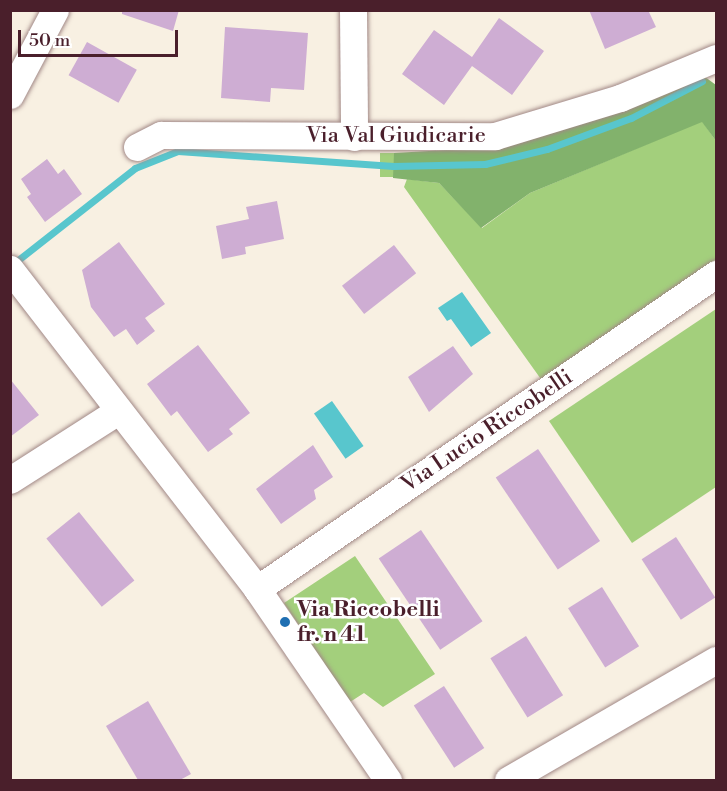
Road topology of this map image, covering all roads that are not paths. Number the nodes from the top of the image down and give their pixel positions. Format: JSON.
{"nodes":[{"id":1,"x":55,"y":10,"type":"edge"},
{"id":2,"x":354,"y":10,"type":"edge"},
{"id":3,"x":717,"y":58,"type":"edge"},
{"id":4,"x":10,"y":95,"type":"edge"},
{"id":5,"x":354,"y":137,"type":"junction"},
{"id":6,"x":137,"y":147,"type":"dead end"},
{"id":7,"x":12,"y":271,"type":"edge"},
{"id":8,"x":717,"y":274,"type":"edge"},
{"id":9,"x":118,"y":411,"type":"junction"},
{"id":10,"x":10,"y":480,"type":"edge"},
{"id":11,"x":257,"y":589,"type":"junction"},
{"id":12,"x":717,"y":660,"type":"edge"},
{"id":13,"x":388,"y":780,"type":"edge"},
{"id":14,"x":508,"y":780,"type":"edge"}],
"edges":[{"from":1,"to":4,"type":"street"},
{"from":2,"to":5,"type":"street"},
{"from":3,"to":5,"type":"street","name":"Via Val Giudicarie"},
{"from":5,"to":6,"type":"street","name":"Via Val Giudicarie"},
{"from":7,"to":9,"type":"street"},
{"from":8,"to":11,"type":"street","name":"Via Lucio Riccobelli"},
{"from":9,"to":10,"type":"street"},
{"from":9,"to":11,"type":"street"},
{"from":11,"to":13,"type":"street"},
{"from":12,"to":14,"type":"street"}]}
